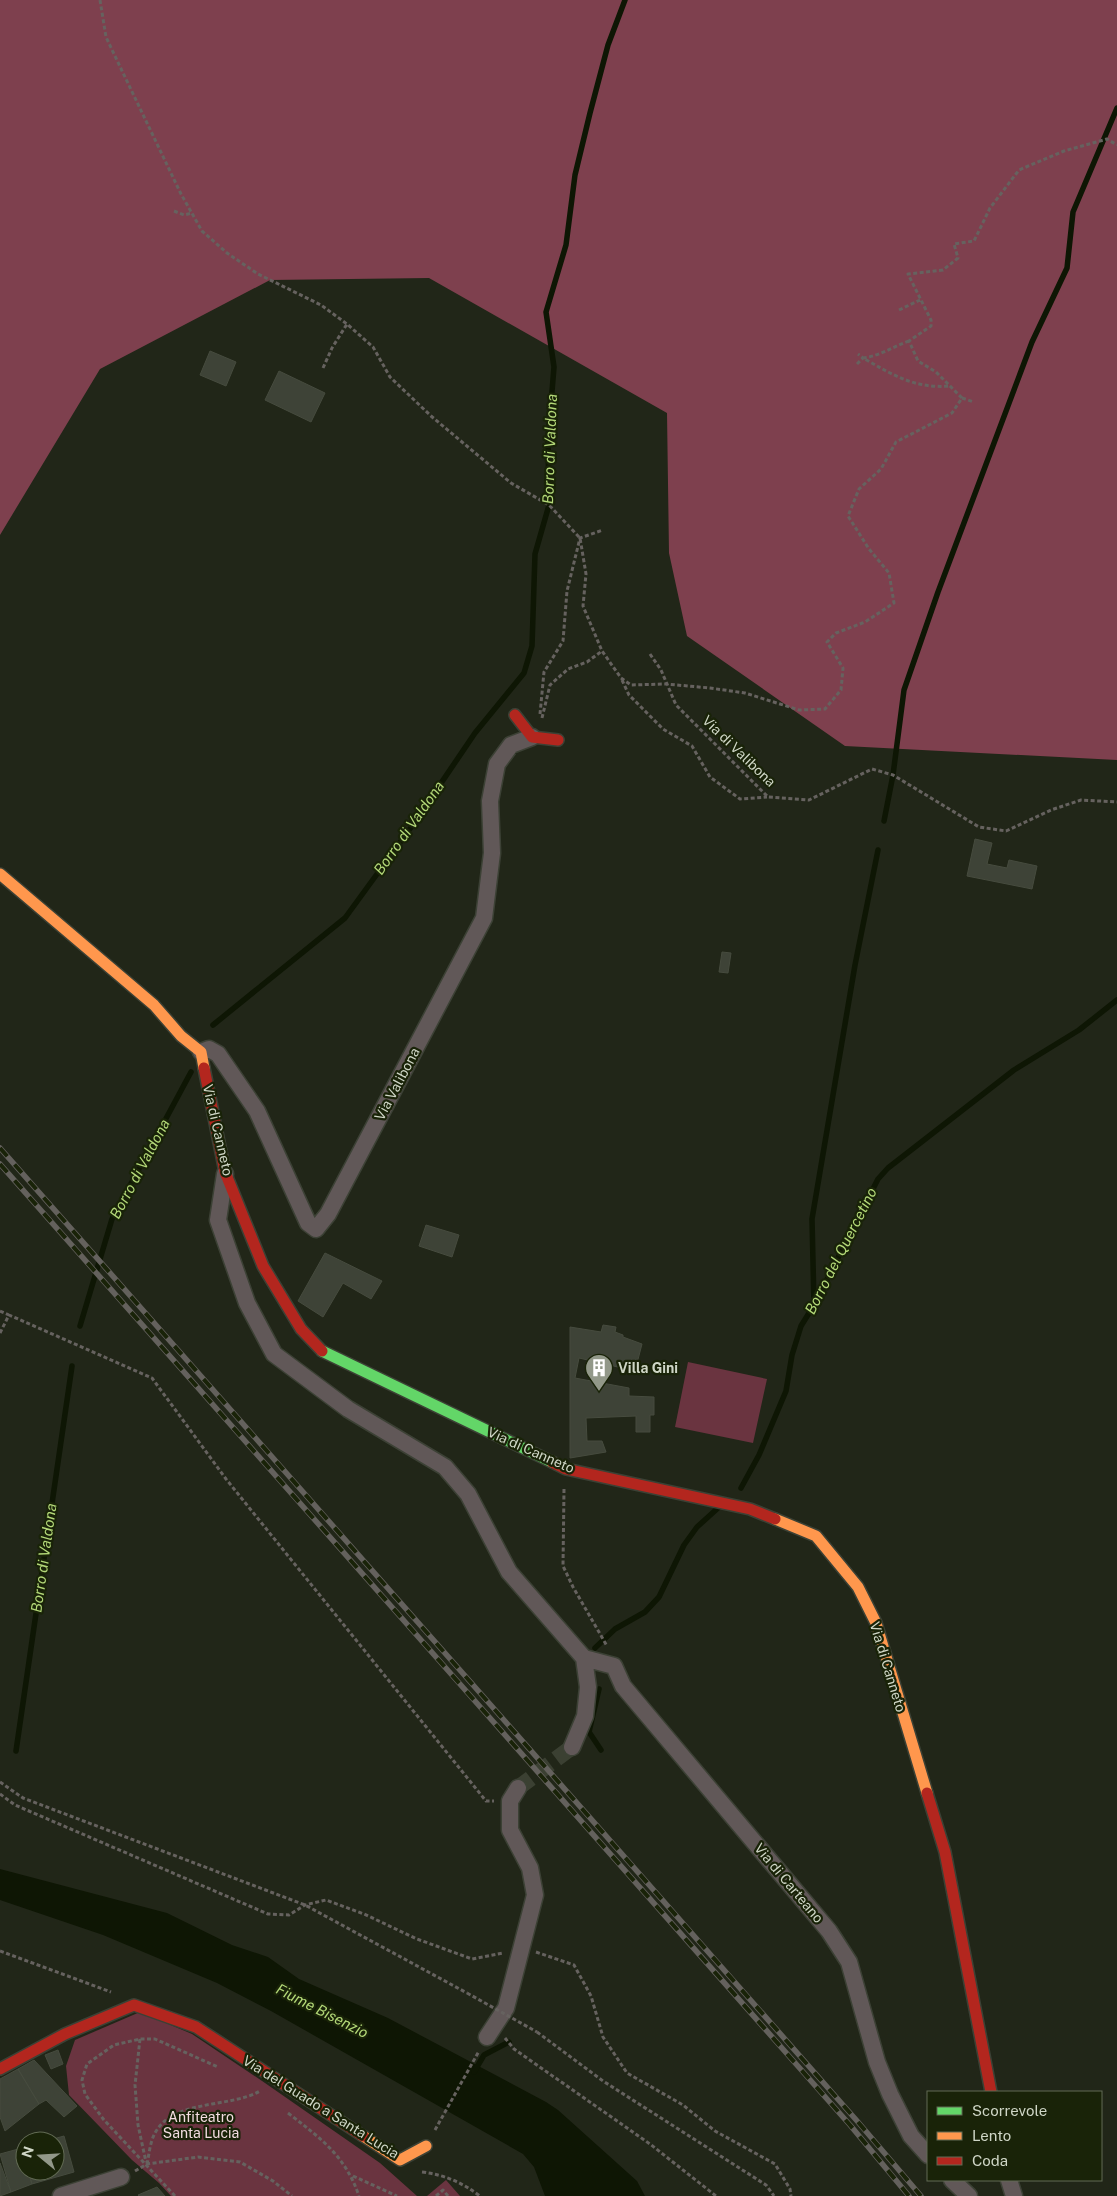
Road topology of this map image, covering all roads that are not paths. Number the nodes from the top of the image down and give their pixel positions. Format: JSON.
{"nodes":[{"id":1,"x":515,"y":714,"type":"dead end"},
{"id":2,"x":535,"y":738,"type":"junction"},
{"id":3,"x":558,"y":740,"type":"dead end"},
{"id":4,"x":0,"y":874,"type":"edge"},
{"id":5,"x":201,"y":1052,"type":"junction"},
{"id":6,"x":225,"y":1172,"type":"junction"},
{"id":7,"x":584,"y":1658,"type":"junction"},
{"id":8,"x":572,"y":1747,"type":"tunnel mouth"},
{"id":9,"x":518,"y":1788,"type":"tunnel mouth"},
{"id":10,"x":487,"y":2037,"type":"road end"},
{"id":11,"x":0,"y":2070,"type":"edge"},
{"id":12,"x":991,"y":2091,"type":"edge"},
{"id":13,"x":426,"y":2146,"type":"road end"},
{"id":14,"x":927,"y":2154,"type":"edge"},
{"id":15,"x":121,"y":2177,"type":"dead end"},
{"id":16,"x":953,"y":2181,"type":"edge"},
{"id":17,"x":1009,"y":2181,"type":"edge"},
{"id":18,"x":61,"y":2196,"type":"edge"},
{"id":19,"x":969,"y":2196,"type":"edge"},
{"id":20,"x":1014,"y":2196,"type":"edge"}],
"edges":[{"from":1,"to":2,"type":"street"},
{"from":2,"to":3,"type":"street"},
{"from":2,"to":5,"type":"street","name":"Via Valibona"},
{"from":4,"to":5,"type":"street"},
{"from":5,"to":6,"type":"street","name":"Via di Canneto"},
{"from":6,"to":7,"type":"street"},
{"from":6,"to":12,"type":"street","name":"Via di Canneto"},
{"from":7,"to":8,"type":"street"},
{"from":7,"to":14,"type":"street","name":"Via di Carteano"},
{"from":9,"to":10,"type":"street"},
{"from":11,"to":13,"type":"street","name":"Via del Guado a Santa Lucia"},
{"from":15,"to":18,"type":"street"},
{"from":16,"to":19,"type":"street"},
{"from":17,"to":20,"type":"street"}]}
